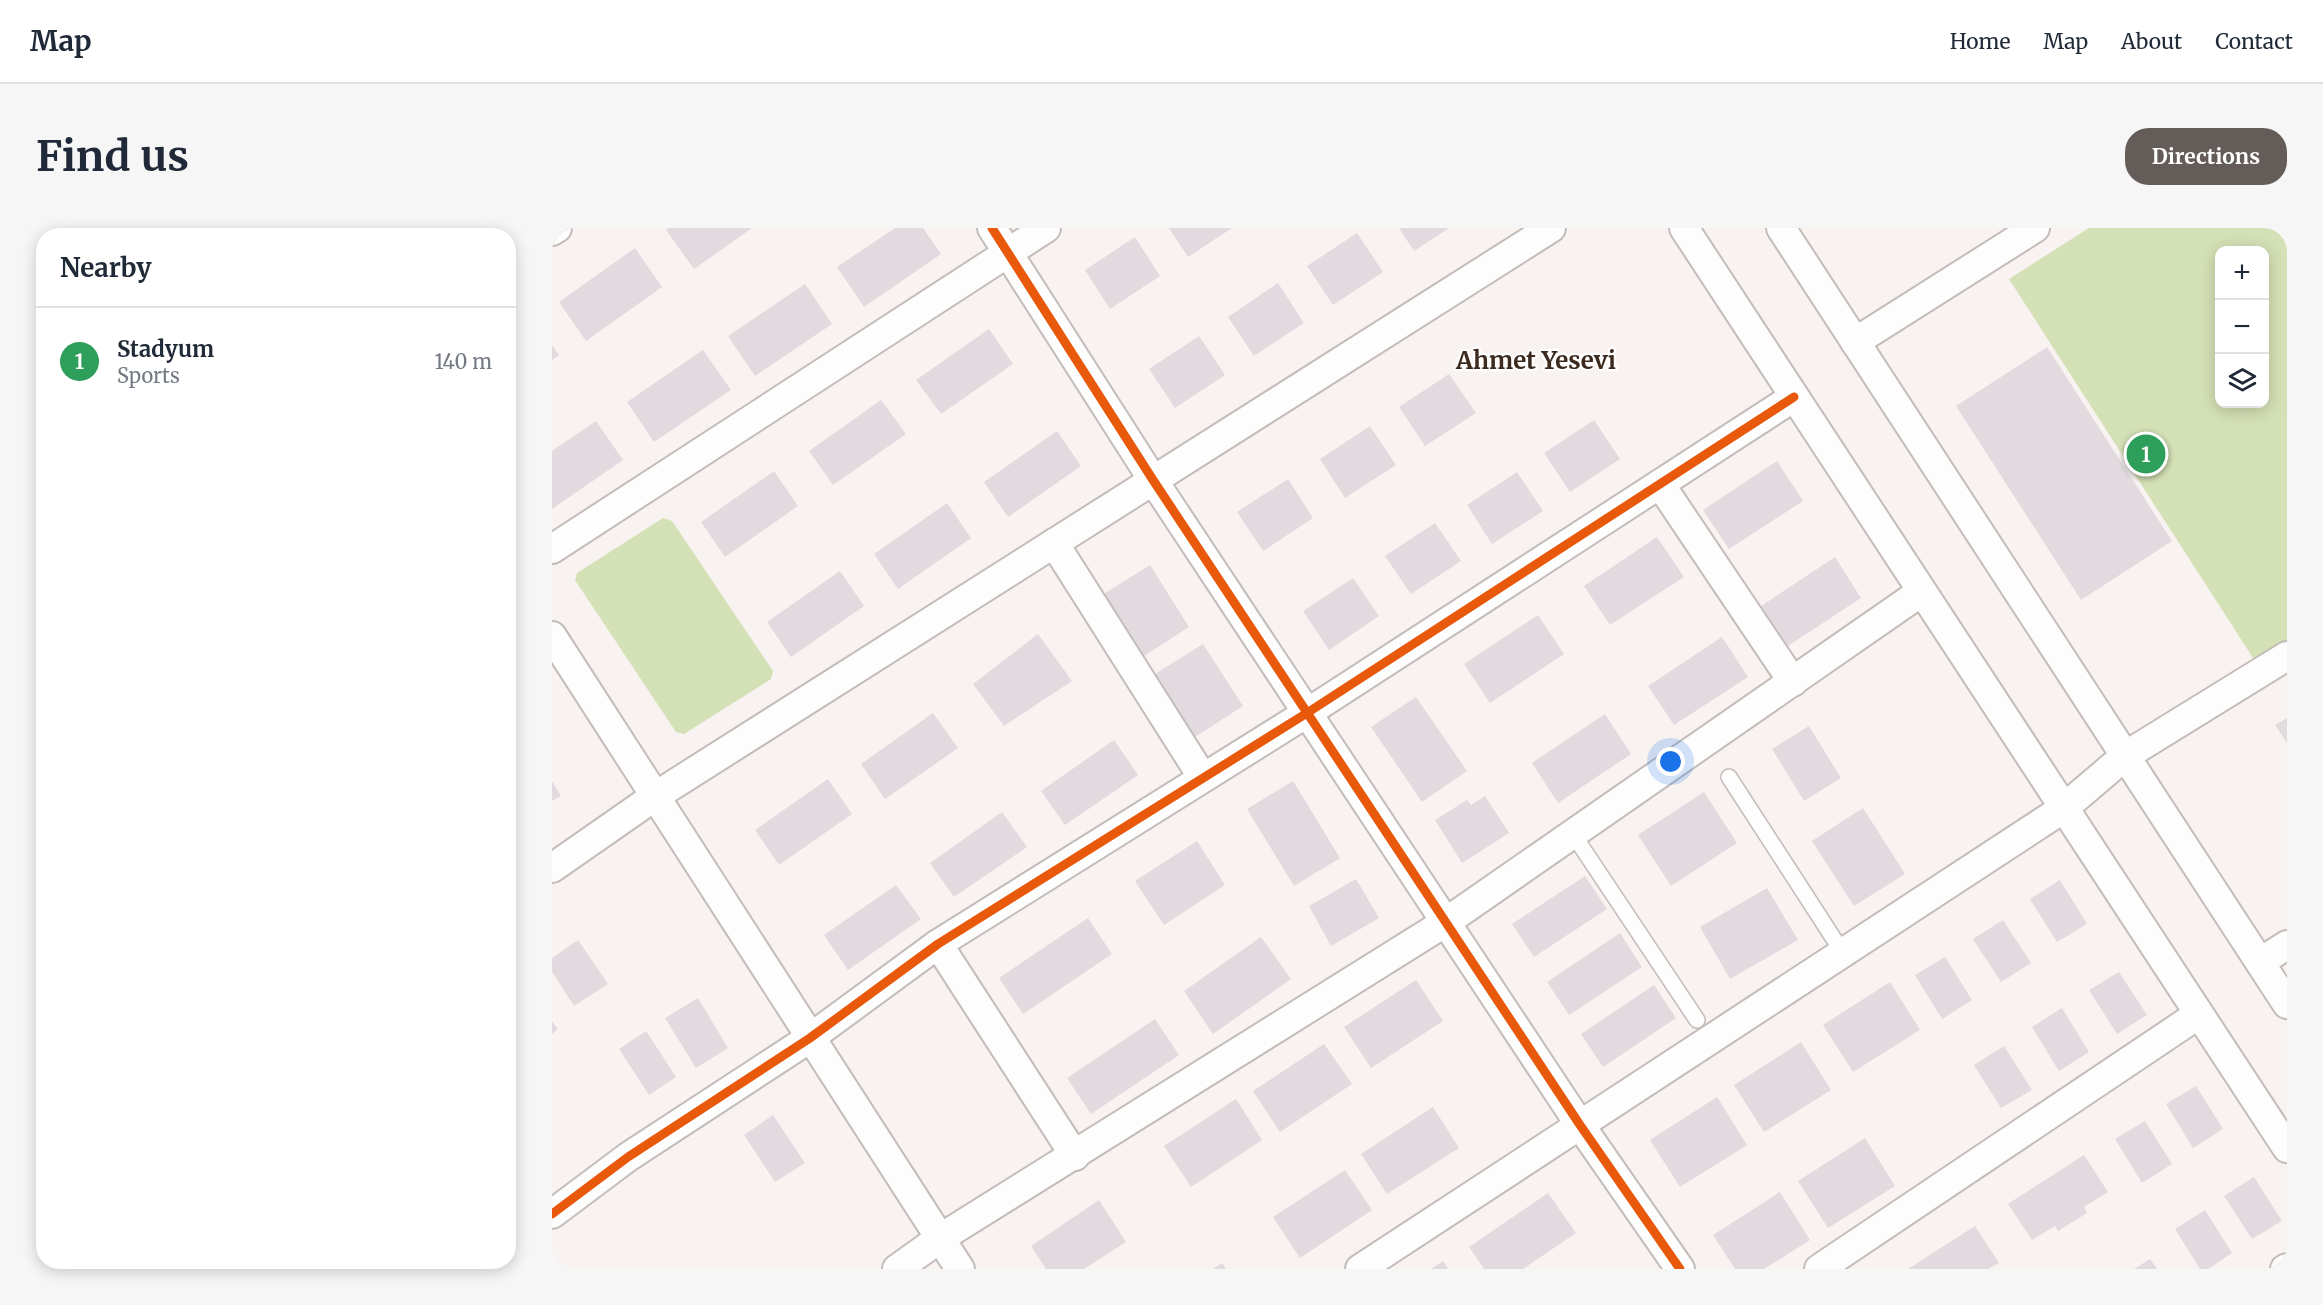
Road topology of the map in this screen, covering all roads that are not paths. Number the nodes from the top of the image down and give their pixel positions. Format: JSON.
{"nodes":[{"id":1,"x":557,"y":228,"type":"edge"},
{"id":2,"x":992,"y":228,"type":"edge"},
{"id":3,"x":1046,"y":228,"type":"edge"},
{"id":4,"x":1551,"y":228,"type":"edge"},
{"id":5,"x":1684,"y":228,"type":"edge"},
{"id":6,"x":1781,"y":228,"type":"edge"},
{"id":7,"x":2035,"y":228,"type":"edge"},
{"id":8,"x":552,"y":231,"type":"edge"},
{"id":9,"x":1009,"y":254,"type":"junction"},
{"id":10,"x":1855,"y":342,"type":"junction"},
{"id":11,"x":1794,"y":396,"type":"junction"},
{"id":12,"x":1153,"y":480,"type":"junction"},
{"id":13,"x":1660,"y":484,"type":"junction"},
{"id":14,"x":1054,"y":543,"type":"junction"},
{"id":15,"x":552,"y":549,"type":"edge"},
{"id":16,"x":1922,"y":592,"type":"junction"},
{"id":17,"x":552,"y":636,"type":"edge"},
{"id":18,"x":2287,"y":656,"type":"edge"},
{"id":19,"x":1793,"y":682,"type":"junction"},
{"id":20,"x":1307,"y":713,"type":"junction"},
{"id":21,"x":2125,"y":756,"type":"junction"},
{"id":22,"x":1729,"y":777,"type":"dead end"},
{"id":23,"x":1203,"y":778,"type":"junction"},
{"id":24,"x":654,"y":797,"type":"junction"},
{"id":25,"x":2064,"y":808,"type":"junction"},
{"id":26,"x":1573,"y":834,"type":"junction"},
{"id":27,"x":552,"y":868,"type":"edge"},
{"id":28,"x":1446,"y":922,"type":"junction"},
{"id":29,"x":938,"y":944,"type":"junction"},
{"id":30,"x":2287,"y":945,"type":"edge"},
{"id":31,"x":1843,"y":953,"type":"junction"},
{"id":32,"x":2260,"y":962,"type":"junction"},
{"id":33,"x":2287,"y":1004,"type":"edge"},
{"id":34,"x":2199,"y":1014,"type":"junction"},
{"id":35,"x":1697,"y":1020,"type":"dead end"},
{"id":36,"x":810,"y":1038,"type":"junction"},
{"id":37,"x":1580,"y":1125,"type":"junction"},
{"id":38,"x":2287,"y":1148,"type":"edge"},
{"id":39,"x":1075,"y":1156,"type":"junction"},
{"id":40,"x":552,"y":1214,"type":"edge"},
{"id":41,"x":939,"y":1239,"type":"junction"},
{"id":42,"x":897,"y":1269,"type":"edge"},
{"id":43,"x":960,"y":1269,"type":"edge"},
{"id":44,"x":1360,"y":1269,"type":"edge"},
{"id":45,"x":1680,"y":1269,"type":"edge"},
{"id":46,"x":1819,"y":1269,"type":"edge"}],
"edges":[{"from":1,"to":8,"type":"street"},
{"from":2,"to":9,"type":"street"},
{"from":3,"to":9,"type":"street"},
{"from":4,"to":12,"type":"street"},
{"from":5,"to":11,"type":"street"},
{"from":6,"to":10,"type":"street"},
{"from":7,"to":10,"type":"street"},
{"from":9,"to":12,"type":"street"},
{"from":9,"to":15,"type":"street"},
{"from":10,"to":21,"type":"street"},
{"from":11,"to":13,"type":"street"},
{"from":11,"to":16,"type":"street"},
{"from":12,"to":14,"type":"street"},
{"from":12,"to":20,"type":"street"},
{"from":13,"to":19,"type":"street"},
{"from":13,"to":20,"type":"street"},
{"from":14,"to":23,"type":"street"},
{"from":14,"to":24,"type":"street"},
{"from":16,"to":19,"type":"street"},
{"from":16,"to":25,"type":"street"},
{"from":17,"to":24,"type":"street"},
{"from":18,"to":21,"type":"street"},
{"from":19,"to":26,"type":"street"},
{"from":20,"to":23,"type":"street"},
{"from":20,"to":28,"type":"street"},
{"from":21,"to":25,"type":"street"},
{"from":21,"to":32,"type":"street"},
{"from":22,"to":31,"type":"lane"},
{"from":23,"to":29,"type":"street"},
{"from":24,"to":27,"type":"street"},
{"from":24,"to":36,"type":"street"},
{"from":25,"to":31,"type":"street"},
{"from":25,"to":34,"type":"street"},
{"from":26,"to":28,"type":"street"},
{"from":26,"to":35,"type":"lane"},
{"from":28,"to":37,"type":"street"},
{"from":28,"to":39,"type":"street"},
{"from":29,"to":36,"type":"street"},
{"from":29,"to":39,"type":"street"},
{"from":30,"to":32,"type":"street"},
{"from":31,"to":37,"type":"street"},
{"from":32,"to":33,"type":"street"},
{"from":34,"to":38,"type":"street"},
{"from":34,"to":46,"type":"street"},
{"from":36,"to":40,"type":"street"},
{"from":36,"to":41,"type":"street"},
{"from":37,"to":44,"type":"street"},
{"from":37,"to":45,"type":"street"},
{"from":39,"to":41,"type":"street"},
{"from":41,"to":42,"type":"street"},
{"from":41,"to":43,"type":"street"}]}
